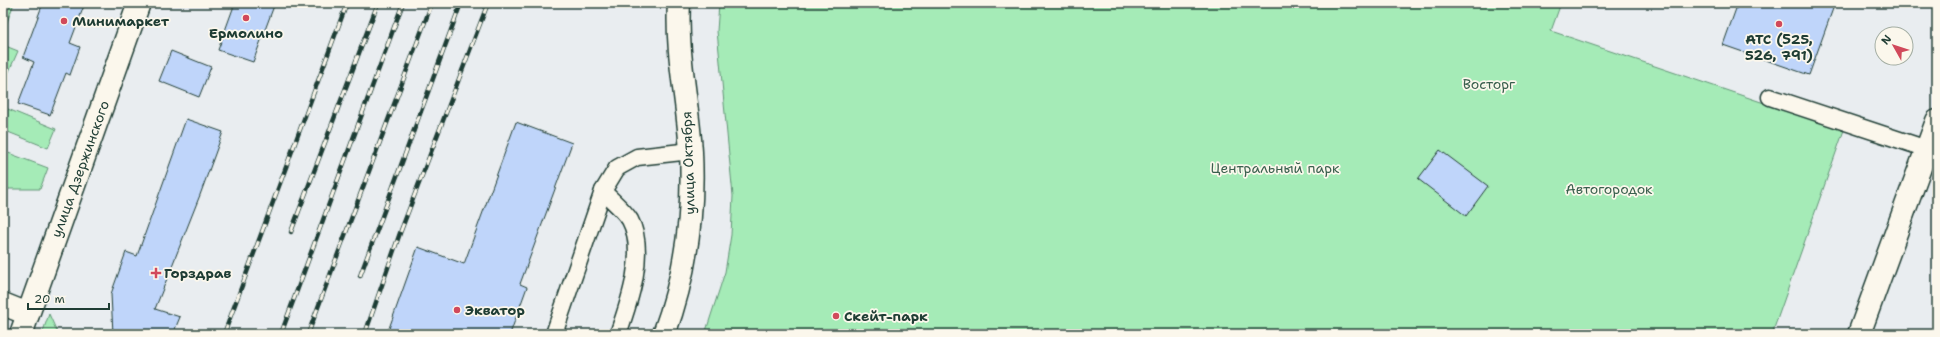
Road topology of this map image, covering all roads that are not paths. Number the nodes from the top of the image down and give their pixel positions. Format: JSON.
{"nodes":[{"id":1,"x":139,"y":3,"type":"edge"},
{"id":2,"x":679,"y":3,"type":"edge"},
{"id":3,"x":1770,"y":97,"type":"dead end"},
{"id":4,"x":1937,"y":121,"type":"edge"},
{"id":5,"x":1927,"y":149,"type":"junction"},
{"id":6,"x":690,"y":151,"type":"junction"},
{"id":7,"x":603,"y":191,"type":"junction"},
{"id":8,"x":3,"y":304,"type":"edge"},
{"id":9,"x":24,"y":324,"type":"edge"},
{"id":10,"x":667,"y":329,"type":"edge"},
{"id":11,"x":554,"y":334,"type":"edge"},
{"id":12,"x":618,"y":334,"type":"edge"},
{"id":13,"x":1859,"y":334,"type":"edge"}],
"edges":[{"from":1,"to":9,"type":"street","name":"улица Дзержинского"},
{"from":2,"to":6,"type":"street","name":"улица Октября"},
{"from":3,"to":5,"type":"lane"},
{"from":4,"to":5,"type":"street"},
{"from":5,"to":13,"type":"street"},
{"from":6,"to":7,"type":"lane"},
{"from":6,"to":10,"type":"street","name":"улица Октября"},
{"from":7,"to":11,"type":"lane"},
{"from":7,"to":12,"type":"lane"},
{"from":8,"to":9,"type":"street"}]}
